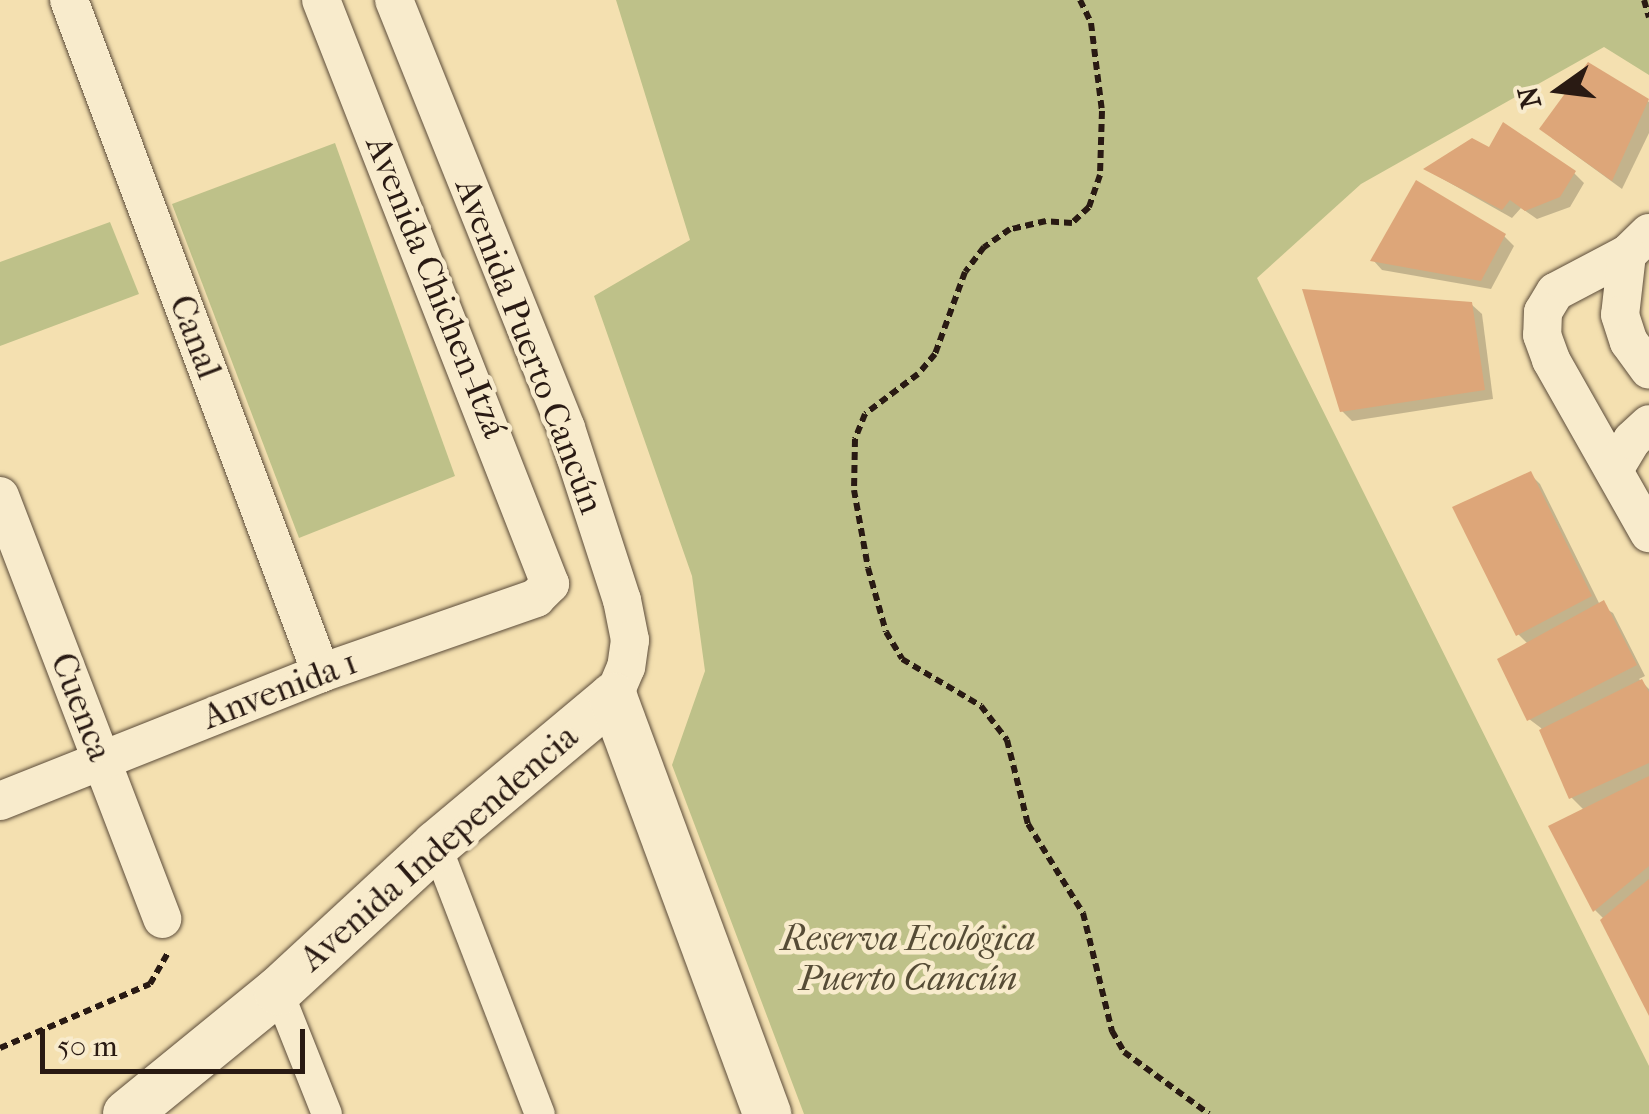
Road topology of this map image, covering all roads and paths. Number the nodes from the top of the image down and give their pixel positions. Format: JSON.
{"nodes":[{"id":1,"x":70,"y":0,"type":"edge"},
{"id":2,"x":321,"y":0,"type":"edge"},
{"id":3,"x":394,"y":0,"type":"edge"},
{"id":4,"x":1080,"y":0,"type":"edge"},
{"id":5,"x":1644,"y":0,"type":"edge"},
{"id":6,"x":1649,"y":17,"type":"edge"},
{"id":7,"x":1638,"y":243,"type":"edge"},
{"id":8,"x":1649,"y":370,"type":"edge"},
{"id":9,"x":1649,"y":424,"type":"edge"},
{"id":10,"x":1614,"y":470,"type":"junction"},
{"id":11,"x":0,"y":496,"type":"edge"},
{"id":12,"x":1649,"y":534,"type":"edge"},
{"id":13,"x":550,"y":575,"type":"joint"},
{"id":14,"x":321,"y":673,"type":"junction"},
{"id":15,"x":613,"y":697,"type":"junction"},
{"id":16,"x":101,"y":758,"type":"junction"},
{"id":17,"x":0,"y":800,"type":"edge"},
{"id":18,"x":436,"y":845,"type":"junction"},
{"id":19,"x":162,"y":919,"type":"joint"},
{"id":20,"x":278,"y":991,"type":"junction"},
{"id":21,"x":0,"y":1048,"type":"edge"},
{"id":22,"x":127,"y":1114,"type":"edge"},
{"id":23,"x":327,"y":1114,"type":"edge"},
{"id":24,"x":540,"y":1114,"type":"edge"},
{"id":25,"x":768,"y":1114,"type":"edge"},
{"id":26,"x":1210,"y":1114,"type":"edge"}],
"edges":[{"from":1,"to":14,"type":"street","name":"Canal"},
{"from":2,"to":13,"type":"street","name":"Avenida Chichen-Itzá"},
{"from":3,"to":15,"type":"street","name":"Avenida Puerto Cancún"},
{"from":4,"to":26,"type":"path"},
{"from":5,"to":6,"type":"path"},
{"from":7,"to":8,"type":"street"},
{"from":7,"to":10,"type":"street"},
{"from":9,"to":10,"type":"street"},
{"from":10,"to":12,"type":"street"},
{"from":11,"to":16,"type":"street","name":"Cuenca"},
{"from":13,"to":14,"type":"street","name":"Anvenida 1"},
{"from":14,"to":16,"type":"street","name":"Anvenida 1"},
{"from":15,"to":18,"type":"street","name":"Avenida Independencia"},
{"from":15,"to":25,"type":"street"},
{"from":16,"to":17,"type":"street","name":"Anvenida 1"},
{"from":16,"to":19,"type":"street","name":"Cuenca"},
{"from":18,"to":20,"type":"street","name":"Avenida Independencia"},
{"from":18,"to":24,"type":"street"},
{"from":19,"to":21,"type":"path"},
{"from":20,"to":22,"type":"street","name":"Avenida Independencia"},
{"from":20,"to":23,"type":"street"}]}
